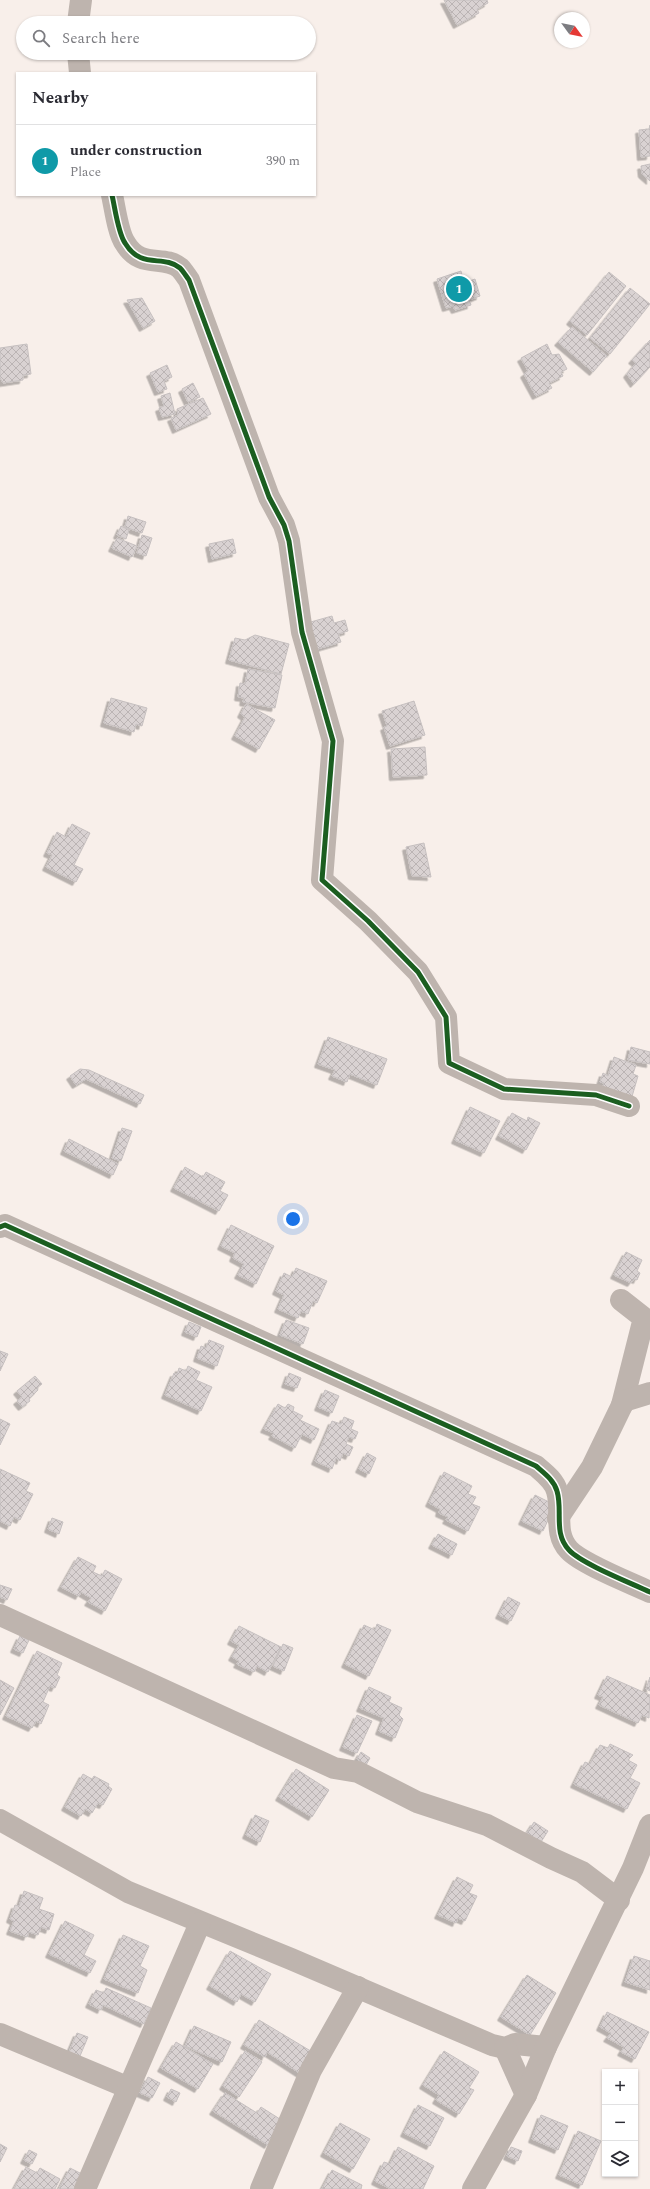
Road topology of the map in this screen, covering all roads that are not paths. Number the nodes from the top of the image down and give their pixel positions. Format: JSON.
{"nodes":[{"id":1,"x":81,"y":0,"type":"edge"},
{"id":2,"x":79,"y":16,"type":"edge"},
{"id":3,"x":79,"y":60,"type":"edge"},
{"id":4,"x":80,"y":72,"type":"edge"},
{"id":5,"x":112,"y":196,"type":"edge"},
{"id":6,"x":630,"y":1106,"type":"dead end"},
{"id":7,"x":0,"y":1227,"type":"edge"},
{"id":8,"x":621,"y":1300,"type":"dead end"},
{"id":9,"x":650,"y":1393,"type":"edge"},
{"id":10,"x":622,"y":1405,"type":"junction"},
{"id":11,"x":558,"y":1518,"type":"junction"},
{"id":12,"x":650,"y":1592,"type":"edge"},
{"id":13,"x":0,"y":1616,"type":"edge"},
{"id":14,"x":0,"y":1820,"type":"edge"},
{"id":15,"x":650,"y":1825,"type":"edge"},
{"id":16,"x":642,"y":1871,"type":"edge"},
{"id":17,"x":619,"y":1900,"type":"junction"},
{"id":18,"x":200,"y":1923,"type":"junction"},
{"id":19,"x":358,"y":1987,"type":"junction"},
{"id":20,"x":0,"y":2034,"type":"edge"},
{"id":21,"x":546,"y":2047,"type":"junction"},
{"id":22,"x":505,"y":2048,"type":"junction"},
{"id":23,"x":129,"y":2088,"type":"junction"},
{"id":24,"x":526,"y":2095,"type":"junction"},
{"id":25,"x":85,"y":2189,"type":"edge"},
{"id":26,"x":261,"y":2189,"type":"edge"},
{"id":27,"x":473,"y":2189,"type":"edge"}],
"edges":[{"from":1,"to":2,"type":"street"},
{"from":3,"to":4,"type":"street"},
{"from":5,"to":6,"type":"street"},
{"from":7,"to":11,"type":"street"},
{"from":8,"to":10,"type":"street"},
{"from":9,"to":10,"type":"street"},
{"from":10,"to":11,"type":"street"},
{"from":11,"to":12,"type":"street"},
{"from":13,"to":17,"type":"street"},
{"from":14,"to":18,"type":"street"},
{"from":15,"to":16,"type":"street"},
{"from":16,"to":17,"type":"street"},
{"from":17,"to":21,"type":"street"},
{"from":18,"to":19,"type":"street"},
{"from":18,"to":23,"type":"street"},
{"from":19,"to":22,"type":"street"},
{"from":19,"to":26,"type":"street"},
{"from":20,"to":23,"type":"street"},
{"from":21,"to":22,"type":"street"},
{"from":21,"to":24,"type":"street"},
{"from":22,"to":24,"type":"street"},
{"from":23,"to":25,"type":"street"},
{"from":24,"to":27,"type":"street"}]}
